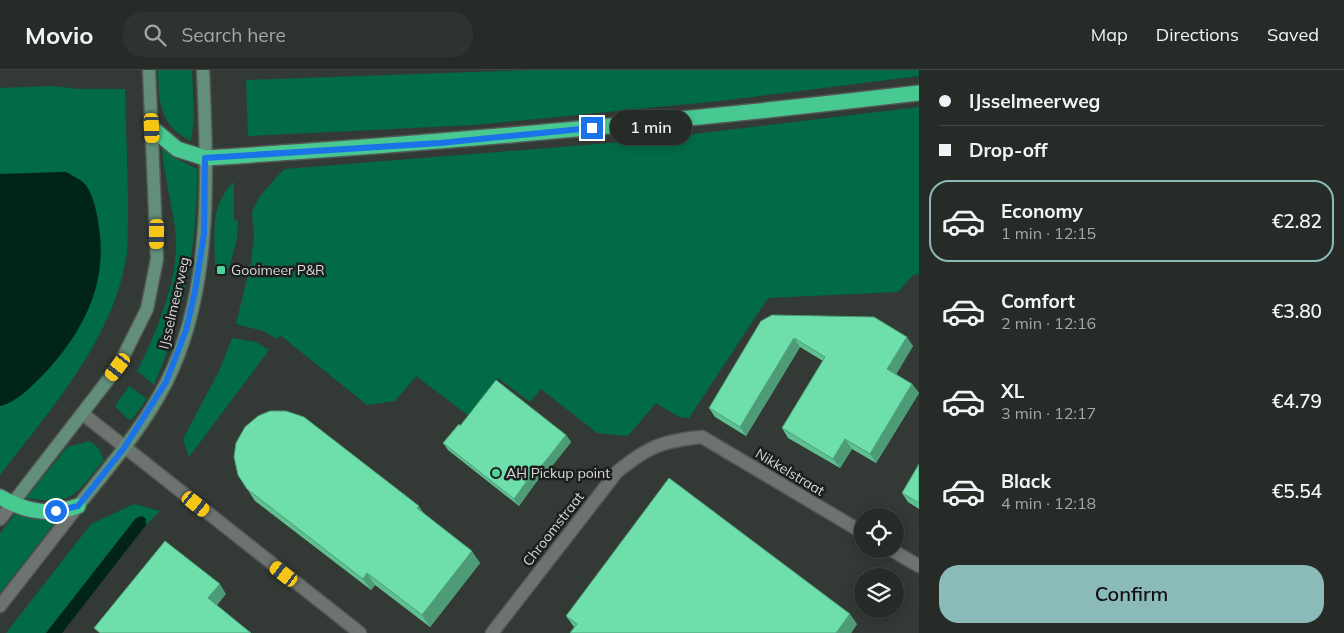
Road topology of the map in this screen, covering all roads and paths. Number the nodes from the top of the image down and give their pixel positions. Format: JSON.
{"nodes":[{"id":1,"x":149,"y":70,"type":"edge"},
{"id":2,"x":202,"y":70,"type":"edge"},
{"id":3,"x":919,"y":93,"type":"edge"},
{"id":4,"x":152,"y":128,"type":"junction"},
{"id":5,"x":205,"y":158,"type":"junction"},
{"id":6,"x":83,"y":414,"type":"junction"},
{"id":7,"x":702,"y":437,"type":"joint"},
{"id":8,"x":124,"y":448,"type":"junction"},
{"id":9,"x":6,"y":501,"type":"edge"},
{"id":10,"x":78,"y":506,"type":"junction"},
{"id":11,"x":0,"y":519,"type":"edge"},
{"id":12,"x":854,"y":527,"type":"edge"},
{"id":13,"x":904,"y":557,"type":"edge"},
{"id":14,"x":919,"y":566,"type":"edge"},
{"id":15,"x":0,"y":606,"type":"edge"},
{"id":16,"x":360,"y":633,"type":"edge"},
{"id":17,"x":492,"y":633,"type":"edge"}],
"edges":[{"from":1,"to":4,"type":"main road","name":"IJsselmeerweg"},
{"from":2,"to":5,"type":"main road","name":"IJsselmeerweg"},
{"from":3,"to":5,"type":"highway"},
{"from":4,"to":5,"type":"highway"},
{"from":4,"to":6,"type":"main road","name":"IJsselmeerweg"},
{"from":5,"to":8,"type":"main road","name":"IJsselmeerweg"},
{"from":6,"to":8,"type":"street"},
{"from":6,"to":9,"type":"main road","name":"IJsselmeerweg"},
{"from":7,"to":12,"type":"street","name":"Nikkelstraat"},
{"from":7,"to":17,"type":"street","name":"Chroomstraat"},
{"from":8,"to":10,"type":"main road","name":"IJsselmeerweg"},
{"from":8,"to":16,"type":"street"},
{"from":9,"to":10,"type":"highway"},
{"from":9,"to":11,"type":"street","name":"IJsselmeerweg"},
{"from":10,"to":15,"type":"street","name":"IJsselmeerweg"},
{"from":13,"to":14,"type":"street"}]}
